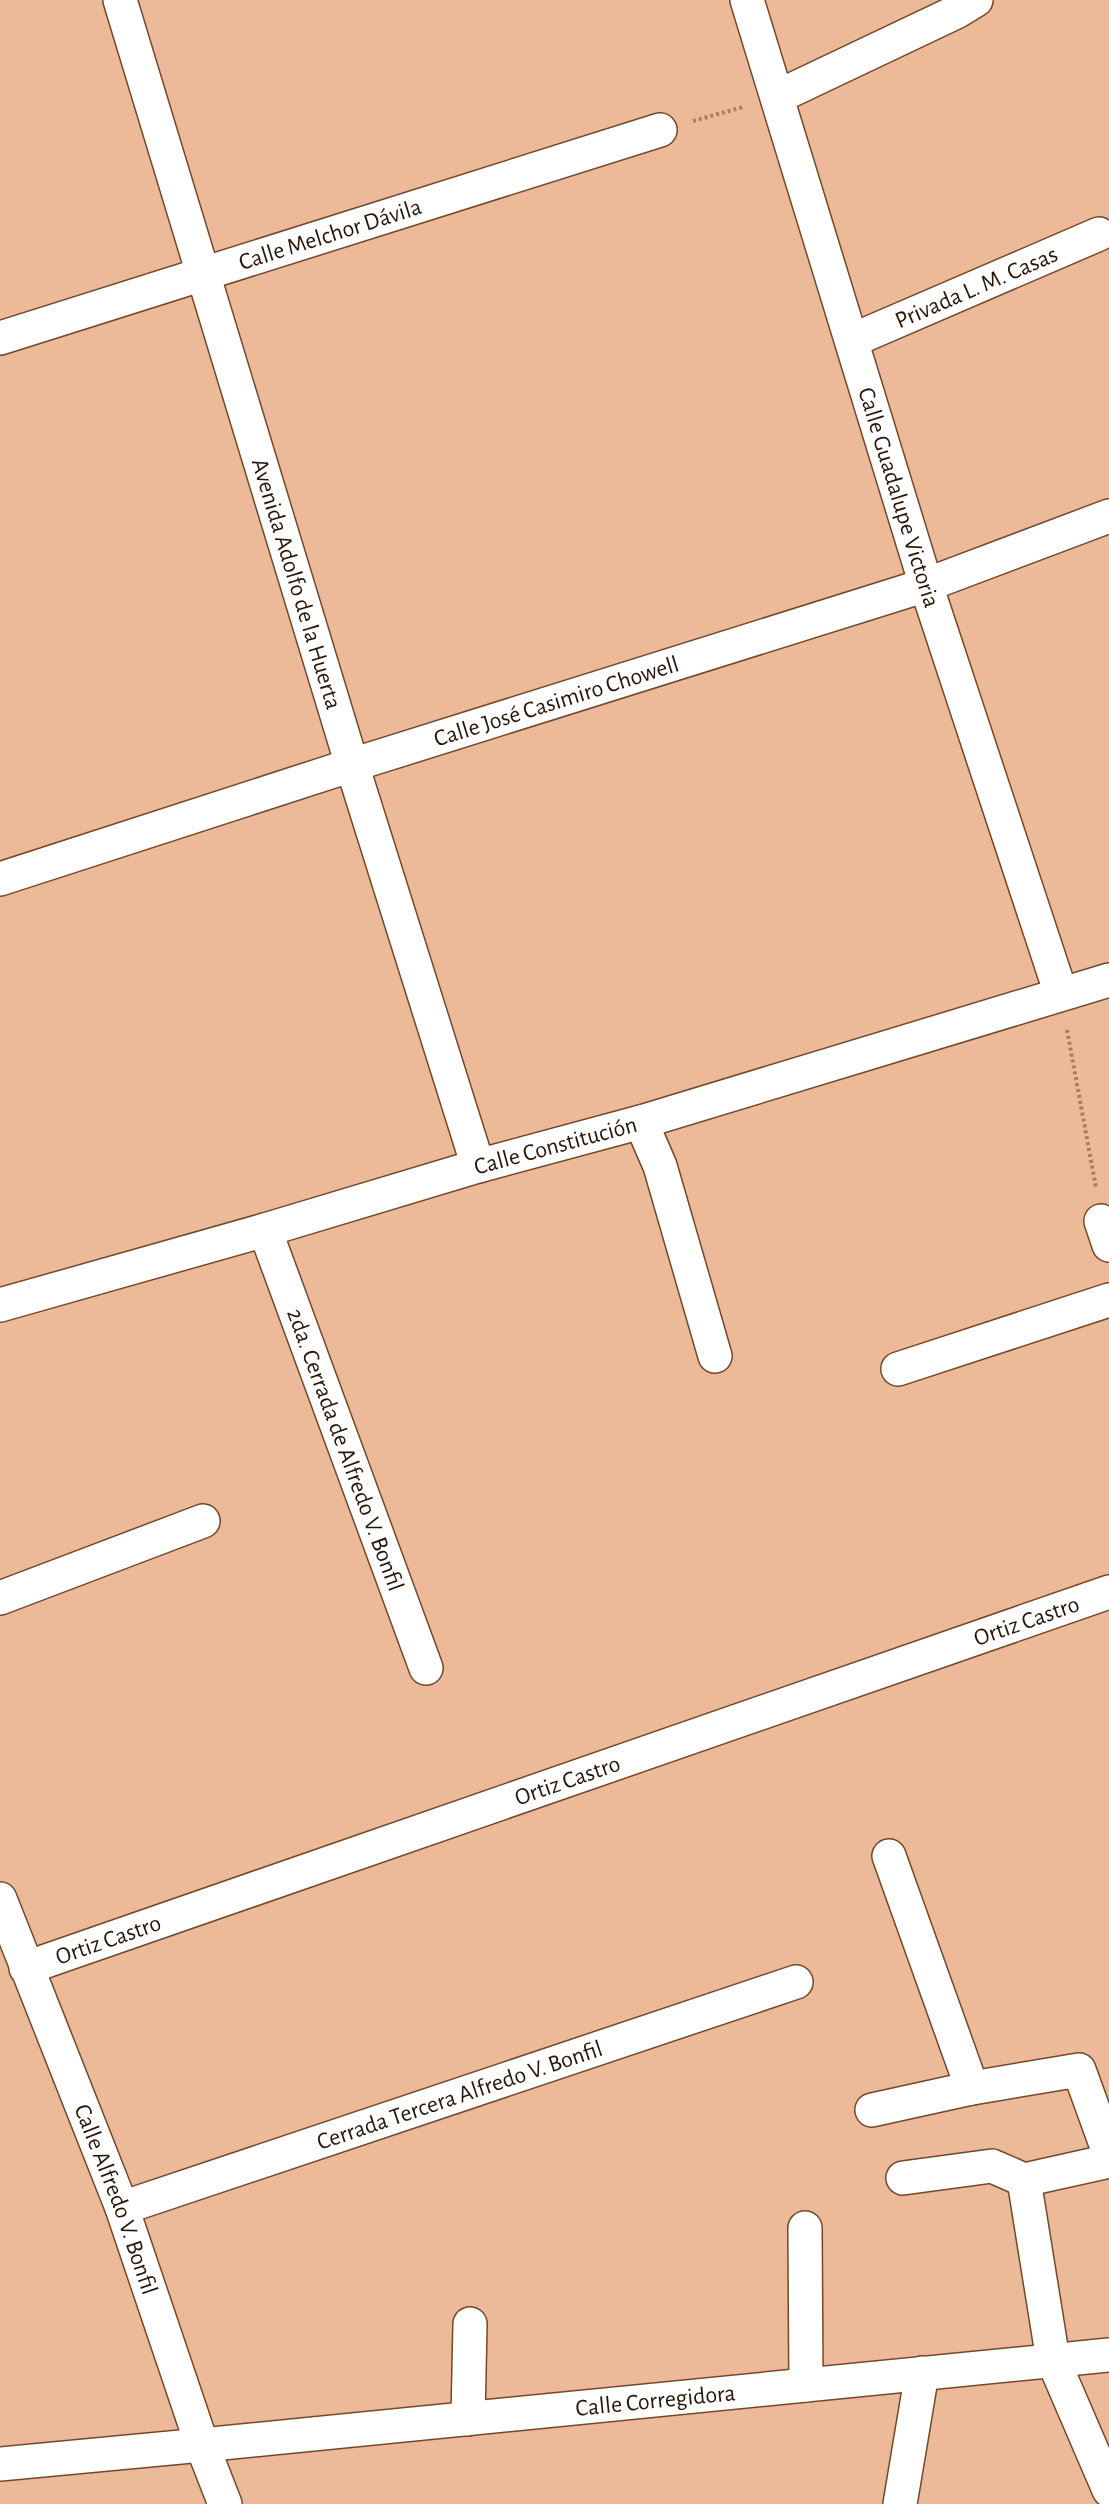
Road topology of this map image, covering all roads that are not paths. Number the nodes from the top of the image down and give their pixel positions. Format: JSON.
{"nodes":[{"id":1,"x":120,"y":0,"type":"edge"},
{"id":2,"x":747,"y":0,"type":"edge"},
{"id":3,"x":976,"y":0,"type":"edge"},
{"id":4,"x":777,"y":97,"type":"junction"},
{"id":5,"x":660,"y":130,"type":"road end"},
{"id":6,"x":1099,"y":234,"type":"dead end"},
{"id":7,"x":203,"y":273,"type":"junction"},
{"id":8,"x":0,"y":338,"type":"edge"},
{"id":9,"x":853,"y":340,"type":"junction"},
{"id":10,"x":1109,"y":516,"type":"edge"},
{"id":11,"x":926,"y":585,"type":"junction"},
{"id":12,"x":352,"y":765,"type":"junction"},
{"id":13,"x":0,"y":879,"type":"edge"},
{"id":14,"x":1109,"y":980,"type":"edge"},
{"id":15,"x":1061,"y":994,"type":"junction"},
{"id":16,"x":641,"y":1122,"type":"junction"},
{"id":17,"x":478,"y":1166,"type":"junction"},
{"id":18,"x":265,"y":1230,"type":"junction"},
{"id":19,"x":1109,"y":1300,"type":"edge"},
{"id":20,"x":0,"y":1305,"type":"edge"},
{"id":21,"x":716,"y":1356,"type":"dead end"},
{"id":22,"x":898,"y":1369,"type":"dead end"},
{"id":23,"x":203,"y":1521,"type":"dead end"},
{"id":24,"x":1109,"y":1592,"type":"edge"},
{"id":25,"x":0,"y":1598,"type":"edge"},
{"id":26,"x":426,"y":1668,"type":"dead end"},
{"id":27,"x":889,"y":1856,"type":"dead end"},
{"id":28,"x":0,"y":1899,"type":"edge"},
{"id":29,"x":26,"y":1968,"type":"junction"},
{"id":30,"x":796,"y":1982,"type":"dead end"},
{"id":31,"x":972,"y":2088,"type":"junction"},
{"id":32,"x":872,"y":2110,"type":"dead end"},
{"id":33,"x":1109,"y":2153,"type":"edge"},
{"id":34,"x":1109,"y":2161,"type":"edge"},
{"id":35,"x":903,"y":2178,"type":"dead end"},
{"id":36,"x":1024,"y":2180,"type":"junction"},
{"id":37,"x":122,"y":2208,"type":"junction"},
{"id":38,"x":805,"y":2228,"type":"dead end"},
{"id":39,"x":470,"y":2324,"type":"dead end"},
{"id":40,"x":1109,"y":2355,"type":"edge"},
{"id":41,"x":1053,"y":2360,"type":"junction"},
{"id":42,"x":922,"y":2373,"type":"junction"},
{"id":43,"x":806,"y":2385,"type":"junction"},
{"id":44,"x":468,"y":2419,"type":"junction"},
{"id":45,"x":202,"y":2445,"type":"junction"},
{"id":46,"x":0,"y":2464,"type":"edge"},
{"id":47,"x":1109,"y":2490,"type":"edge"},
{"id":48,"x":225,"y":2504,"type":"edge"},
{"id":49,"x":900,"y":2504,"type":"edge"}],
"edges":[{"from":1,"to":7,"type":"street","name":"Avenida Adolfo de la Huerta"},
{"from":2,"to":4,"type":"street","name":"Calle Guadalupe Victoria"},
{"from":3,"to":4,"type":"street"},
{"from":4,"to":9,"type":"street","name":"Calle Guadalupe Victoria"},
{"from":5,"to":7,"type":"street","name":"Calle Melchor Dávila"},
{"from":6,"to":9,"type":"street","name":"Privada L. M. Casas"},
{"from":7,"to":8,"type":"street","name":"Calle Melchor Dávila"},
{"from":7,"to":12,"type":"street","name":"Avenida Adolfo de la Huerta"},
{"from":9,"to":11,"type":"street","name":"Calle Guadalupe Victoria"},
{"from":10,"to":11,"type":"street","name":"Calle José Casimiro Chowell"},
{"from":11,"to":12,"type":"street","name":"Calle José Casimiro Chowell"},
{"from":11,"to":15,"type":"street","name":"Calle Guadalupe Victoria"},
{"from":12,"to":13,"type":"street","name":"Calle José Casimiro Chowell"},
{"from":12,"to":17,"type":"street","name":"Avenida Adolfo de la Huerta"},
{"from":14,"to":15,"type":"street","name":"Calle Constitución"},
{"from":15,"to":16,"type":"street","name":"Calle Constitución"},
{"from":16,"to":17,"type":"street","name":"Calle Constitución"},
{"from":16,"to":21,"type":"street"},
{"from":17,"to":18,"type":"street","name":"Calle Constitución"},
{"from":18,"to":20,"type":"street","name":"Calle Constitución"},
{"from":18,"to":26,"type":"street","name":"2da. Cerrada de Alfredo V. Bonfil"},
{"from":19,"to":22,"type":"street"},
{"from":23,"to":25,"type":"street"},
{"from":24,"to":29,"type":"street","name":"Ortiz Castro"},
{"from":27,"to":31,"type":"street"},
{"from":28,"to":29,"type":"street","name":"Calle Alfredo V. Bonfil"},
{"from":29,"to":37,"type":"street","name":"Calle Alfredo V. Bonfil"},
{"from":30,"to":37,"type":"street","name":"Cerrada Tercera Alfredo V. Bonfil"},
{"from":31,"to":32,"type":"street"},
{"from":31,"to":33,"type":"street"},
{"from":34,"to":36,"type":"street"},
{"from":35,"to":36,"type":"street"},
{"from":36,"to":41,"type":"street"},
{"from":37,"to":45,"type":"street","name":"Calle Alfredo V. Bonfil"},
{"from":38,"to":43,"type":"street"},
{"from":39,"to":44,"type":"street"},
{"from":40,"to":41,"type":"street","name":"Calle Corregidora"},
{"from":41,"to":42,"type":"street","name":"Calle Corregidora"},
{"from":41,"to":47,"type":"street"},
{"from":42,"to":43,"type":"street","name":"Calle Corregidora"},
{"from":42,"to":49,"type":"street"},
{"from":43,"to":44,"type":"street","name":"Calle Corregidora"},
{"from":44,"to":45,"type":"street","name":"Calle Corregidora"},
{"from":45,"to":46,"type":"street","name":"Calle Corregidora"},
{"from":45,"to":48,"type":"street","name":"Calle Alfredo V. Bonfil"}]}
